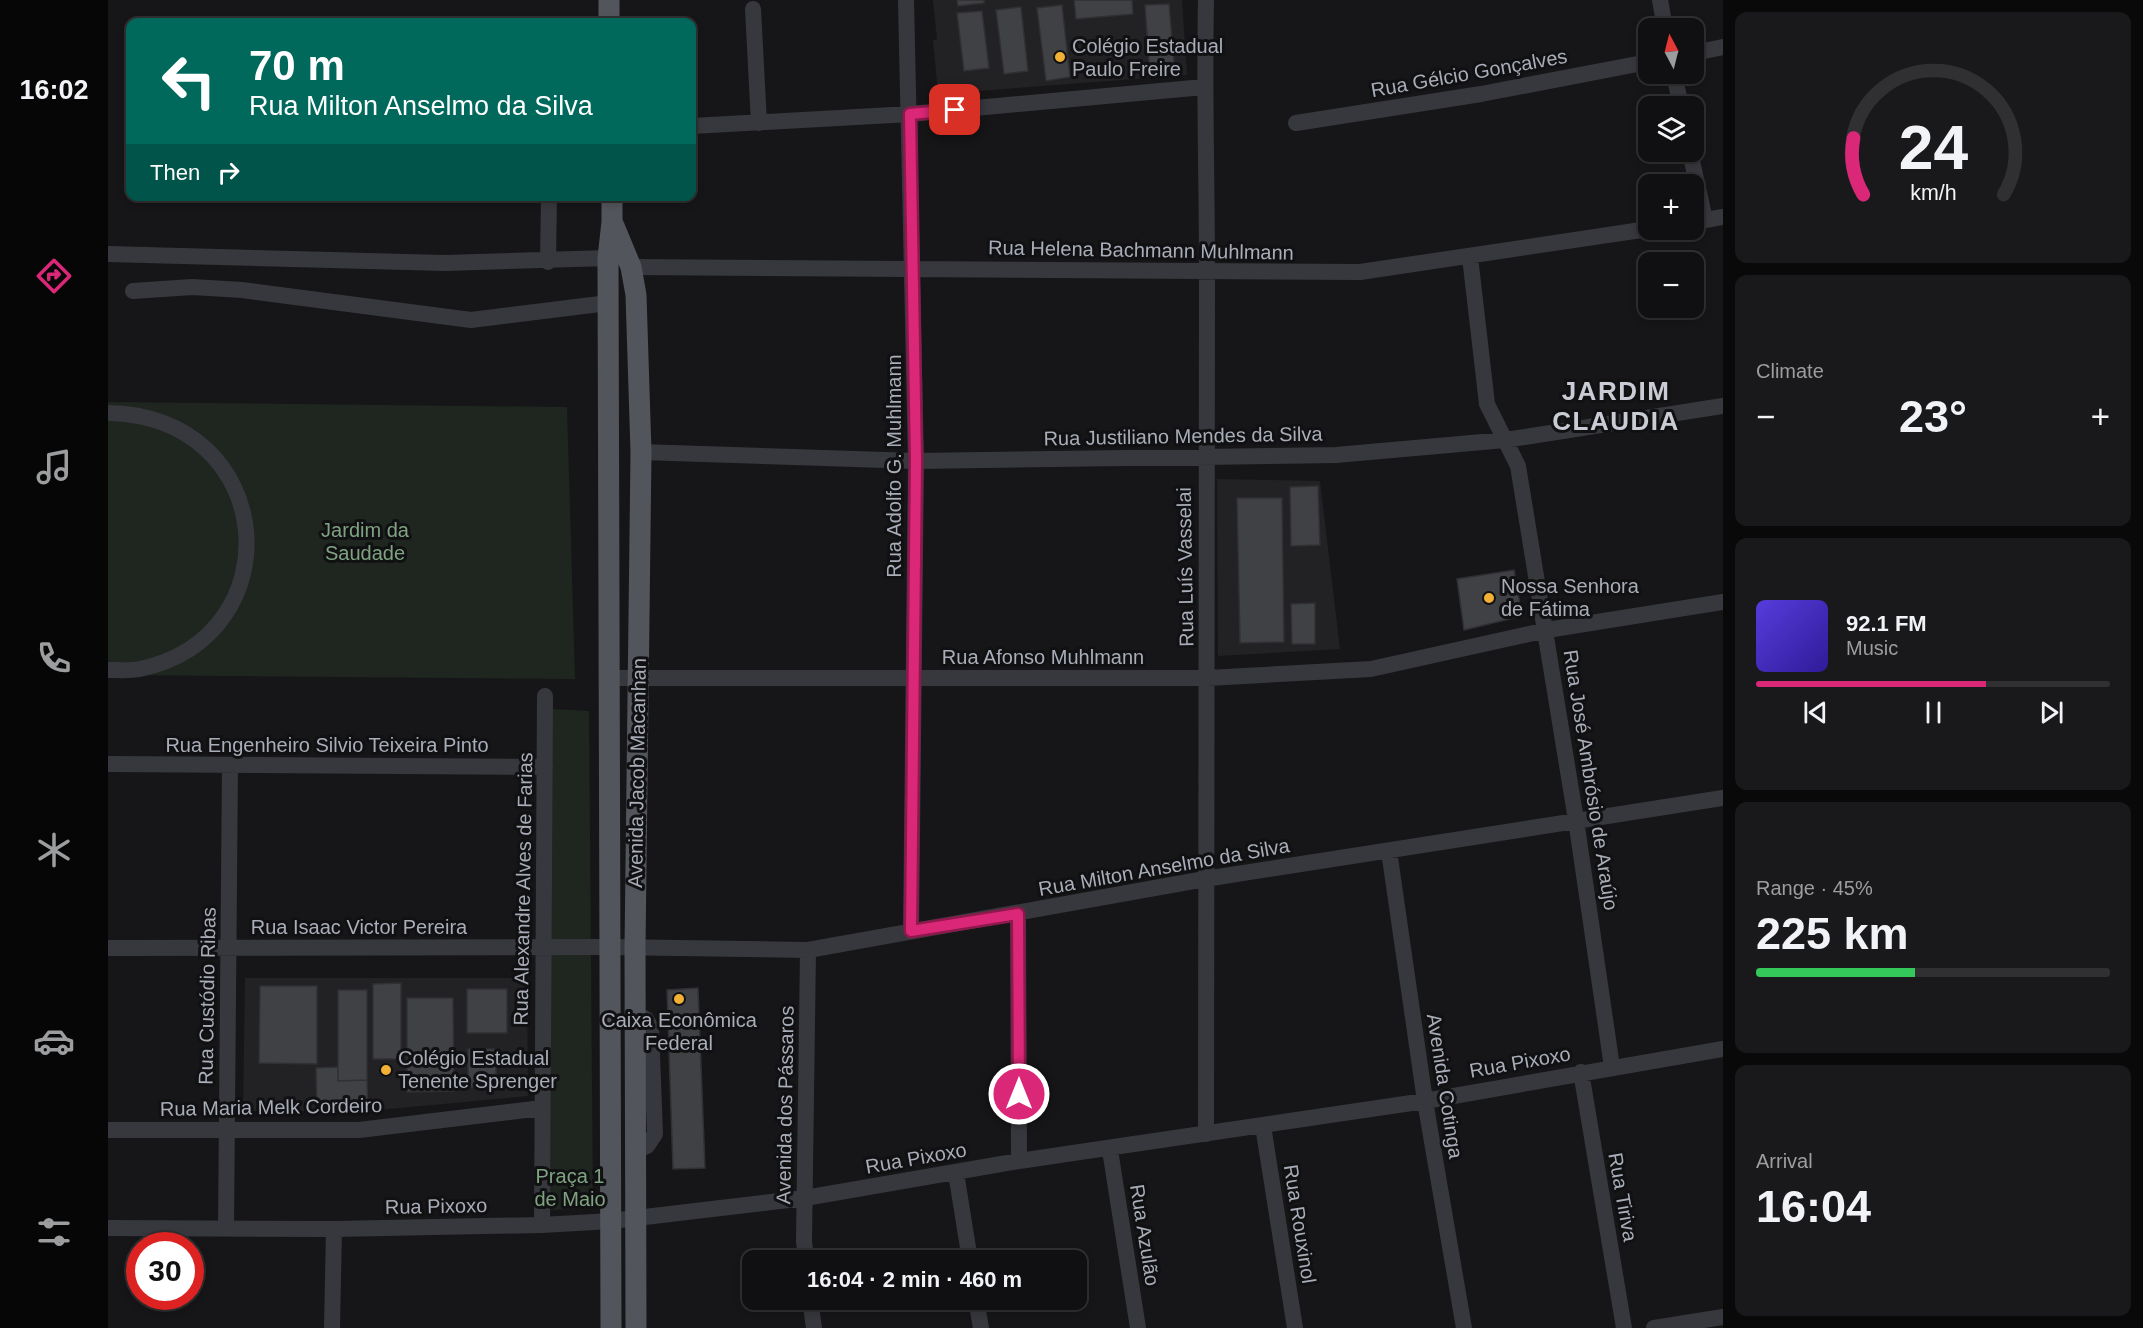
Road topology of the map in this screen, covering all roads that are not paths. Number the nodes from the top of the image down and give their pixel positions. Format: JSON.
{"nodes":[{"id":1,"x":609,"y":0,"type":"edge"},
{"id":2,"x":906,"y":0,"type":"edge"},
{"id":3,"x":1206,"y":0,"type":"edge"},
{"id":4,"x":1660,"y":0,"type":"edge"},
{"id":5,"x":753,"y":9,"type":"dead end"},
{"id":6,"x":609,"y":18,"type":"edge"},
{"id":7,"x":1663,"y":18,"type":"edge"},
{"id":8,"x":1723,"y":47,"type":"edge"},
{"id":9,"x":1704,"y":51,"type":"edge"},
{"id":10,"x":1638,"y":64,"type":"edge"},
{"id":11,"x":1204,"y":87,"type":"junction"},
{"id":12,"x":910,"y":114,"type":"junction"},
{"id":13,"x":759,"y":123,"type":"junction"},
{"id":14,"x":1296,"y":123,"type":"dead end"},
{"id":15,"x":696,"y":126,"type":"edge"},
{"id":16,"x":549,"y":201,"type":"edge"},
{"id":17,"x":612,"y":201,"type":"edge"},
{"id":18,"x":1723,"y":217,"type":"edge"},
{"id":19,"x":1704,"y":220,"type":"edge"},
{"id":20,"x":612,"y":222,"type":"junction"},
{"id":21,"x":1638,"y":231,"type":"edge"},
{"id":22,"x":108,"y":254,"type":"edge"},
{"id":23,"x":1470,"y":257,"type":"junction"},
{"id":24,"x":608,"y":258,"type":"junction"},
{"id":25,"x":548,"y":262,"type":"junction"},
{"id":26,"x":631,"y":267,"type":"junction"},
{"id":27,"x":914,"y":269,"type":"junction"},
{"id":28,"x":1207,"y":272,"type":"junction"},
{"id":29,"x":133,"y":291,"type":"dead end"},
{"id":30,"x":608,"y":298,"type":"junction"},
{"id":31,"x":1723,"y":406,"type":"edge"},
{"id":32,"x":108,"y":413,"type":"edge"},
{"id":33,"x":1505,"y":440,"type":"junction"},
{"id":34,"x":641,"y":452,"type":"junction"},
{"id":35,"x":1204,"y":458,"type":"junction"},
{"id":36,"x":916,"y":461,"type":"junction"},
{"id":37,"x":1723,"y":602,"type":"edge"},
{"id":38,"x":1546,"y":630,"type":"junction"},
{"id":39,"x":108,"y":670,"type":"edge"},
{"id":40,"x":639,"y":677,"type":"junction"},
{"id":41,"x":609,"y":678,"type":"junction"},
{"id":42,"x":916,"y":678,"type":"junction"},
{"id":43,"x":1207,"y":678,"type":"junction"},
{"id":44,"x":545,"y":696,"type":"dead end"},
{"id":45,"x":108,"y":764,"type":"edge"},
{"id":46,"x":230,"y":765,"type":"junction"},
{"id":47,"x":545,"y":767,"type":"junction"},
{"id":48,"x":1723,"y":798,"type":"edge"},
{"id":49,"x":1576,"y":820,"type":"junction"},
{"id":50,"x":1389,"y":851,"type":"junction"},
{"id":51,"x":1205,"y":879,"type":"junction"},
{"id":52,"x":1018,"y":914,"type":"junction"},
{"id":53,"x":911,"y":931,"type":"junction"},
{"id":54,"x":543,"y":947,"type":"junction"},
{"id":55,"x":610,"y":947,"type":"junction"},
{"id":56,"x":108,"y":948,"type":"edge"},
{"id":57,"x":230,"y":948,"type":"junction"},
{"id":58,"x":635,"y":948,"type":"junction"},
{"id":59,"x":808,"y":950,"type":"junction"},
{"id":60,"x":1723,"y":1049,"type":"edge"},
{"id":61,"x":1612,"y":1067,"type":"junction"},
{"id":62,"x":1581,"y":1072,"type":"junction"},
{"id":63,"x":1425,"y":1101,"type":"junction"},
{"id":64,"x":542,"y":1108,"type":"junction"},
{"id":65,"x":1263,"y":1126,"type":"junction"},
{"id":66,"x":108,"y":1130,"type":"edge"},
{"id":67,"x":227,"y":1131,"type":"junction"},
{"id":68,"x":1206,"y":1134,"type":"junction"},
{"id":69,"x":1110,"y":1150,"type":"junction"},
{"id":70,"x":1019,"y":1161,"type":"junction"},
{"id":71,"x":956,"y":1173,"type":"junction"},
{"id":72,"x":805,"y":1198,"type":"junction"},
{"id":73,"x":637,"y":1216,"type":"junction"},
{"id":74,"x":611,"y":1221,"type":"junction"},
{"id":75,"x":542,"y":1225,"type":"junction"},
{"id":76,"x":226,"y":1227,"type":"junction"},
{"id":77,"x":108,"y":1228,"type":"edge"},
{"id":78,"x":334,"y":1229,"type":"junction"},
{"id":79,"x":806,"y":1250,"type":"edge"},
{"id":80,"x":968,"y":1250,"type":"edge"},
{"id":81,"x":812,"y":1310,"type":"edge"},
{"id":82,"x":978,"y":1310,"type":"edge"},
{"id":83,"x":1723,"y":1317,"type":"edge"},
{"id":84,"x":332,"y":1328,"type":"edge"},
{"id":85,"x":611,"y":1328,"type":"edge"},
{"id":86,"x":636,"y":1328,"type":"edge"},
{"id":87,"x":814,"y":1328,"type":"edge"},
{"id":88,"x":981,"y":1328,"type":"edge"},
{"id":89,"x":1138,"y":1328,"type":"edge"},
{"id":90,"x":1295,"y":1328,"type":"edge"},
{"id":91,"x":1464,"y":1328,"type":"edge"},
{"id":92,"x":1624,"y":1328,"type":"edge"},
{"id":93,"x":1654,"y":1328,"type":"edge"}],
"edges":[{"from":1,"to":6,"type":"main road"},
{"from":2,"to":12,"type":"street","name":"Rua Adolfo G. Muhlmann"},
{"from":3,"to":11,"type":"street","name":"Rua Luís Vasselai"},
{"from":4,"to":7,"type":"street"},
{"from":5,"to":13,"type":"street"},
{"from":8,"to":9,"type":"street"},
{"from":10,"to":14,"type":"street","name":"Rua Gélcio Gonçalves"},
{"from":11,"to":12,"type":"street"},
{"from":11,"to":28,"type":"street","name":"Rua Luís Vasselai"},
{"from":12,"to":13,"type":"street"},
{"from":12,"to":27,"type":"street","name":"Rua Adolfo G. Muhlmann"},
{"from":13,"to":15,"type":"street"},
{"from":16,"to":25,"type":"street"},
{"from":17,"to":20,"type":"main road","name":"Avenida Jacob Macanhan"},
{"from":18,"to":19,"type":"street"},
{"from":20,"to":24,"type":"main road","name":"Avenida Jacob Macanhan"},
{"from":20,"to":26,"type":"main road","name":"Avenida Jacob Macanhan"},
{"from":21,"to":23,"type":"street","name":"Rua Helena Bachmann Muhlmann"},
{"from":22,"to":25,"type":"street"},
{"from":23,"to":28,"type":"street","name":"Rua Helena Bachmann Muhlmann"},
{"from":23,"to":33,"type":"street","name":"Rua José Ambrósio de Araújo"},
{"from":24,"to":25,"type":"street"},
{"from":24,"to":30,"type":"main road","name":"Avenida Jacob Macanhan"},
{"from":26,"to":27,"type":"street","name":"Rua Helena Bachmann Muhlmann"},
{"from":26,"to":30,"type":"main road"},
{"from":26,"to":34,"type":"main road","name":"Avenida Jacob Macanhan"},
{"from":27,"to":28,"type":"street","name":"Rua Helena Bachmann Muhlmann"},
{"from":27,"to":36,"type":"street","name":"Rua Adolfo G. Muhlmann"},
{"from":28,"to":35,"type":"street","name":"Rua Luís Vasselai"},
{"from":29,"to":30,"type":"street"},
{"from":30,"to":41,"type":"main road","name":"Avenida Jacob Macanhan"},
{"from":31,"to":33,"type":"street","name":"Rua Justiliano Mendes da Silva"},
{"from":32,"to":39,"type":"street"},
{"from":33,"to":35,"type":"street","name":"Rua Justiliano Mendes da Silva"},
{"from":33,"to":38,"type":"street","name":"Rua José Ambrósio de Araújo"},
{"from":34,"to":36,"type":"street","name":"Rua Justiliano Mendes da Silva"},
{"from":34,"to":40,"type":"main road","name":"Avenida Jacob Macanhan"},
{"from":35,"to":36,"type":"street","name":"Rua Justiliano Mendes da Silva"},
{"from":35,"to":43,"type":"street","name":"Rua Luís Vasselai"},
{"from":36,"to":42,"type":"street","name":"Rua Adolfo G. Muhlmann"},
{"from":37,"to":38,"type":"street","name":"Rua Afonso Muhlmann"},
{"from":38,"to":43,"type":"street","name":"Rua Afonso Muhlmann"},
{"from":38,"to":49,"type":"street","name":"Rua José Ambrósio de Araújo"},
{"from":40,"to":41,"type":"street","name":"Rua Afonso Muhlmann"},
{"from":40,"to":42,"type":"street","name":"Rua Afonso Muhlmann"},
{"from":40,"to":58,"type":"main road","name":"Avenida Jacob Macanhan"},
{"from":41,"to":55,"type":"main road","name":"Avenida Jacob Macanhan"},
{"from":42,"to":43,"type":"street","name":"Rua Afonso Muhlmann"},
{"from":42,"to":53,"type":"street","name":"Rua Adolfo G. Muhlmann"},
{"from":43,"to":51,"type":"street","name":"Rua Luís Vasselai"},
{"from":44,"to":47,"type":"street","name":"Rua Alexandre Alves de Farias"},
{"from":45,"to":46,"type":"street","name":"Rua Engenheiro Silvio Teixeira Pinto"},
{"from":46,"to":47,"type":"street","name":"Rua Engenheiro Silvio Teixeira Pinto"},
{"from":46,"to":57,"type":"street","name":"Rua Custódio Ribas"},
{"from":47,"to":54,"type":"street","name":"Rua Alexandre Alves de Farias"},
{"from":48,"to":49,"type":"street","name":"Rua Milton Anselmo da Silva"},
{"from":49,"to":50,"type":"street","name":"Rua Milton Anselmo da Silva"},
{"from":49,"to":61,"type":"street","name":"Rua José Ambrósio de Araújo"},
{"from":50,"to":51,"type":"street","name":"Rua Milton Anselmo da Silva"},
{"from":50,"to":63,"type":"street","name":"Avenida Cotinga"},
{"from":51,"to":52,"type":"street","name":"Rua Milton Anselmo da Silva"},
{"from":51,"to":68,"type":"street","name":"Rua Luís Vasselai"},
{"from":52,"to":53,"type":"street","name":"Rua Milton Anselmo da Silva"},
{"from":52,"to":70,"type":"street"},
{"from":53,"to":59,"type":"street","name":"Rua Milton Anselmo da Silva"},
{"from":54,"to":55,"type":"street","name":"Rua Isaac Victor Pereira"},
{"from":54,"to":57,"type":"street","name":"Rua Isaac Victor Pereira"},
{"from":54,"to":64,"type":"street","name":"Rua Alexandre Alves de Farias"},
{"from":55,"to":58,"type":"street","name":"Rua Milton Anselmo da Silva"},
{"from":55,"to":74,"type":"main road","name":"Avenida Jacob Macanhan"},
{"from":56,"to":57,"type":"street","name":"Rua Isaac Victor Pereira"},
{"from":57,"to":67,"type":"street","name":"Rua Custódio Ribas"},
{"from":58,"to":59,"type":"street","name":"Rua Milton Anselmo da Silva"},
{"from":58,"to":73,"type":"main road","name":"Avenida Jacob Macanhan"},
{"from":59,"to":72,"type":"street","name":"Avenida dos Pássaros"},
{"from":60,"to":61,"type":"street","name":"Rua Pixoxo"},
{"from":61,"to":62,"type":"street","name":"Rua Pixoxo"},
{"from":62,"to":63,"type":"street","name":"Rua Pixoxo"},
{"from":62,"to":92,"type":"street","name":"Rua Tiriva"},
{"from":63,"to":65,"type":"street","name":"Rua Pixoxo"},
{"from":63,"to":91,"type":"street","name":"Avenida Cotinga"},
{"from":64,"to":67,"type":"street","name":"Rua Maria Melk Cordeiro"},
{"from":64,"to":75,"type":"street","name":"Rua Alexandre Alves de Farias"},
{"from":65,"to":68,"type":"street","name":"Rua Pixoxo"},
{"from":65,"to":90,"type":"street","name":"Rua Rouxinol"},
{"from":66,"to":67,"type":"street","name":"Rua Maria Melk Cordeiro"},
{"from":67,"to":76,"type":"street","name":"Rua Custódio Ribas"},
{"from":68,"to":69,"type":"street","name":"Rua Pixoxo"},
{"from":69,"to":70,"type":"street","name":"Rua Pixoxo"},
{"from":69,"to":89,"type":"street","name":"Rua Azulão"},
{"from":70,"to":71,"type":"street","name":"Rua Pixoxo"},
{"from":71,"to":72,"type":"street","name":"Rua Pixoxo"},
{"from":71,"to":80,"type":"street"},
{"from":72,"to":73,"type":"street","name":"Rua Pixoxo"},
{"from":72,"to":79,"type":"street","name":"Avenida dos Pássaros"},
{"from":73,"to":74,"type":"street","name":"Rua Pixoxo"},
{"from":73,"to":86,"type":"main road","name":"Avenida Jacob Macanhan"},
{"from":74,"to":75,"type":"street","name":"Rua Pixoxo"},
{"from":74,"to":85,"type":"main road","name":"Avenida Jacob Macanhan"},
{"from":75,"to":78,"type":"street","name":"Rua Pixoxo"},
{"from":76,"to":77,"type":"street","name":"Rua Pixoxo"},
{"from":76,"to":78,"type":"street","name":"Rua Pixoxo"},
{"from":78,"to":84,"type":"street"},
{"from":81,"to":87,"type":"street"},
{"from":82,"to":88,"type":"street"},
{"from":83,"to":93,"type":"street"}]}
